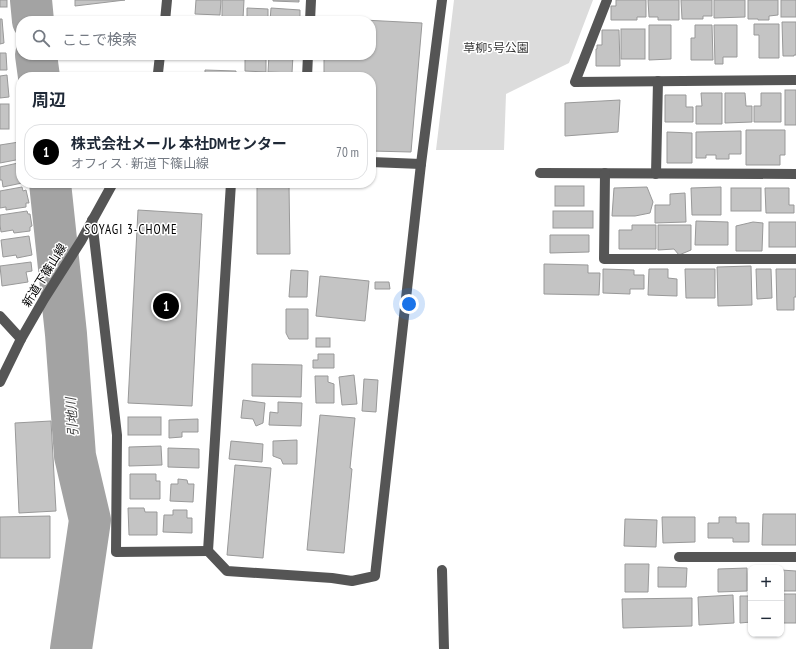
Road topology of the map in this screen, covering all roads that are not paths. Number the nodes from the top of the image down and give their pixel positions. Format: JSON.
{"nodes":[{"id":1,"x":167,"y":0,"type":"edge"},
{"id":2,"x":311,"y":0,"type":"edge"},
{"id":3,"x":442,"y":0,"type":"edge"},
{"id":4,"x":607,"y":0,"type":"edge"},
{"id":5,"x":165,"y":16,"type":"edge"},
{"id":6,"x":310,"y":16,"type":"edge"},
{"id":7,"x":159,"y":60,"type":"edge"},
{"id":8,"x":308,"y":60,"type":"edge"},
{"id":9,"x":158,"y":72,"type":"edge"},
{"id":10,"x":307,"y":72,"type":"edge"},
{"id":11,"x":796,"y":80,"type":"edge"},
{"id":12,"x":658,"y":82,"type":"junction"},
{"id":13,"x":376,"y":162,"type":"edge"},
{"id":14,"x":421,"y":164,"type":"junction"},
{"id":15,"x":540,"y":173,"type":"dead end"},
{"id":16,"x":605,"y":173,"type":"junction"},
{"id":17,"x":656,"y":174,"type":"junction"},
{"id":18,"x":796,"y":174,"type":"edge"},
{"id":19,"x":109,"y":188,"type":"edge"},
{"id":20,"x":231,"y":188,"type":"edge"},
{"id":21,"x":92,"y":220,"type":"junction"},
{"id":22,"x":796,"y":259,"type":"edge"},
{"id":23,"x":0,"y":316,"type":"edge"},
{"id":24,"x":21,"y":339,"type":"junction"},
{"id":25,"x":0,"y":382,"type":"edge"},
{"id":26,"x":208,"y":551,"type":"junction"},
{"id":27,"x":680,"y":556,"type":"dead end"},
{"id":28,"x":796,"y":557,"type":"edge"},
{"id":29,"x":442,"y":570,"type":"dead end"},
{"id":30,"x":444,"y":649,"type":"edge"}],
"edges":[{"from":1,"to":5,"type":"street"},
{"from":2,"to":6,"type":"street"},
{"from":3,"to":14,"type":"street"},
{"from":4,"to":12,"type":"street"},
{"from":7,"to":9,"type":"street"},
{"from":8,"to":10,"type":"street"},
{"from":11,"to":12,"type":"street"},
{"from":12,"to":17,"type":"street"},
{"from":13,"to":14,"type":"street"},
{"from":14,"to":26,"type":"street"},
{"from":15,"to":16,"type":"street"},
{"from":16,"to":17,"type":"street"},
{"from":16,"to":22,"type":"street"},
{"from":17,"to":18,"type":"street"},
{"from":19,"to":21,"type":"street","name":"新道下篠山線"},
{"from":20,"to":26,"type":"street"},
{"from":21,"to":24,"type":"street","name":"新道下篠山線"},
{"from":21,"to":26,"type":"street"},
{"from":23,"to":24,"type":"street"},
{"from":24,"to":25,"type":"street","name":"新道下篠山線"},
{"from":27,"to":28,"type":"street"},
{"from":29,"to":30,"type":"street"}]}
